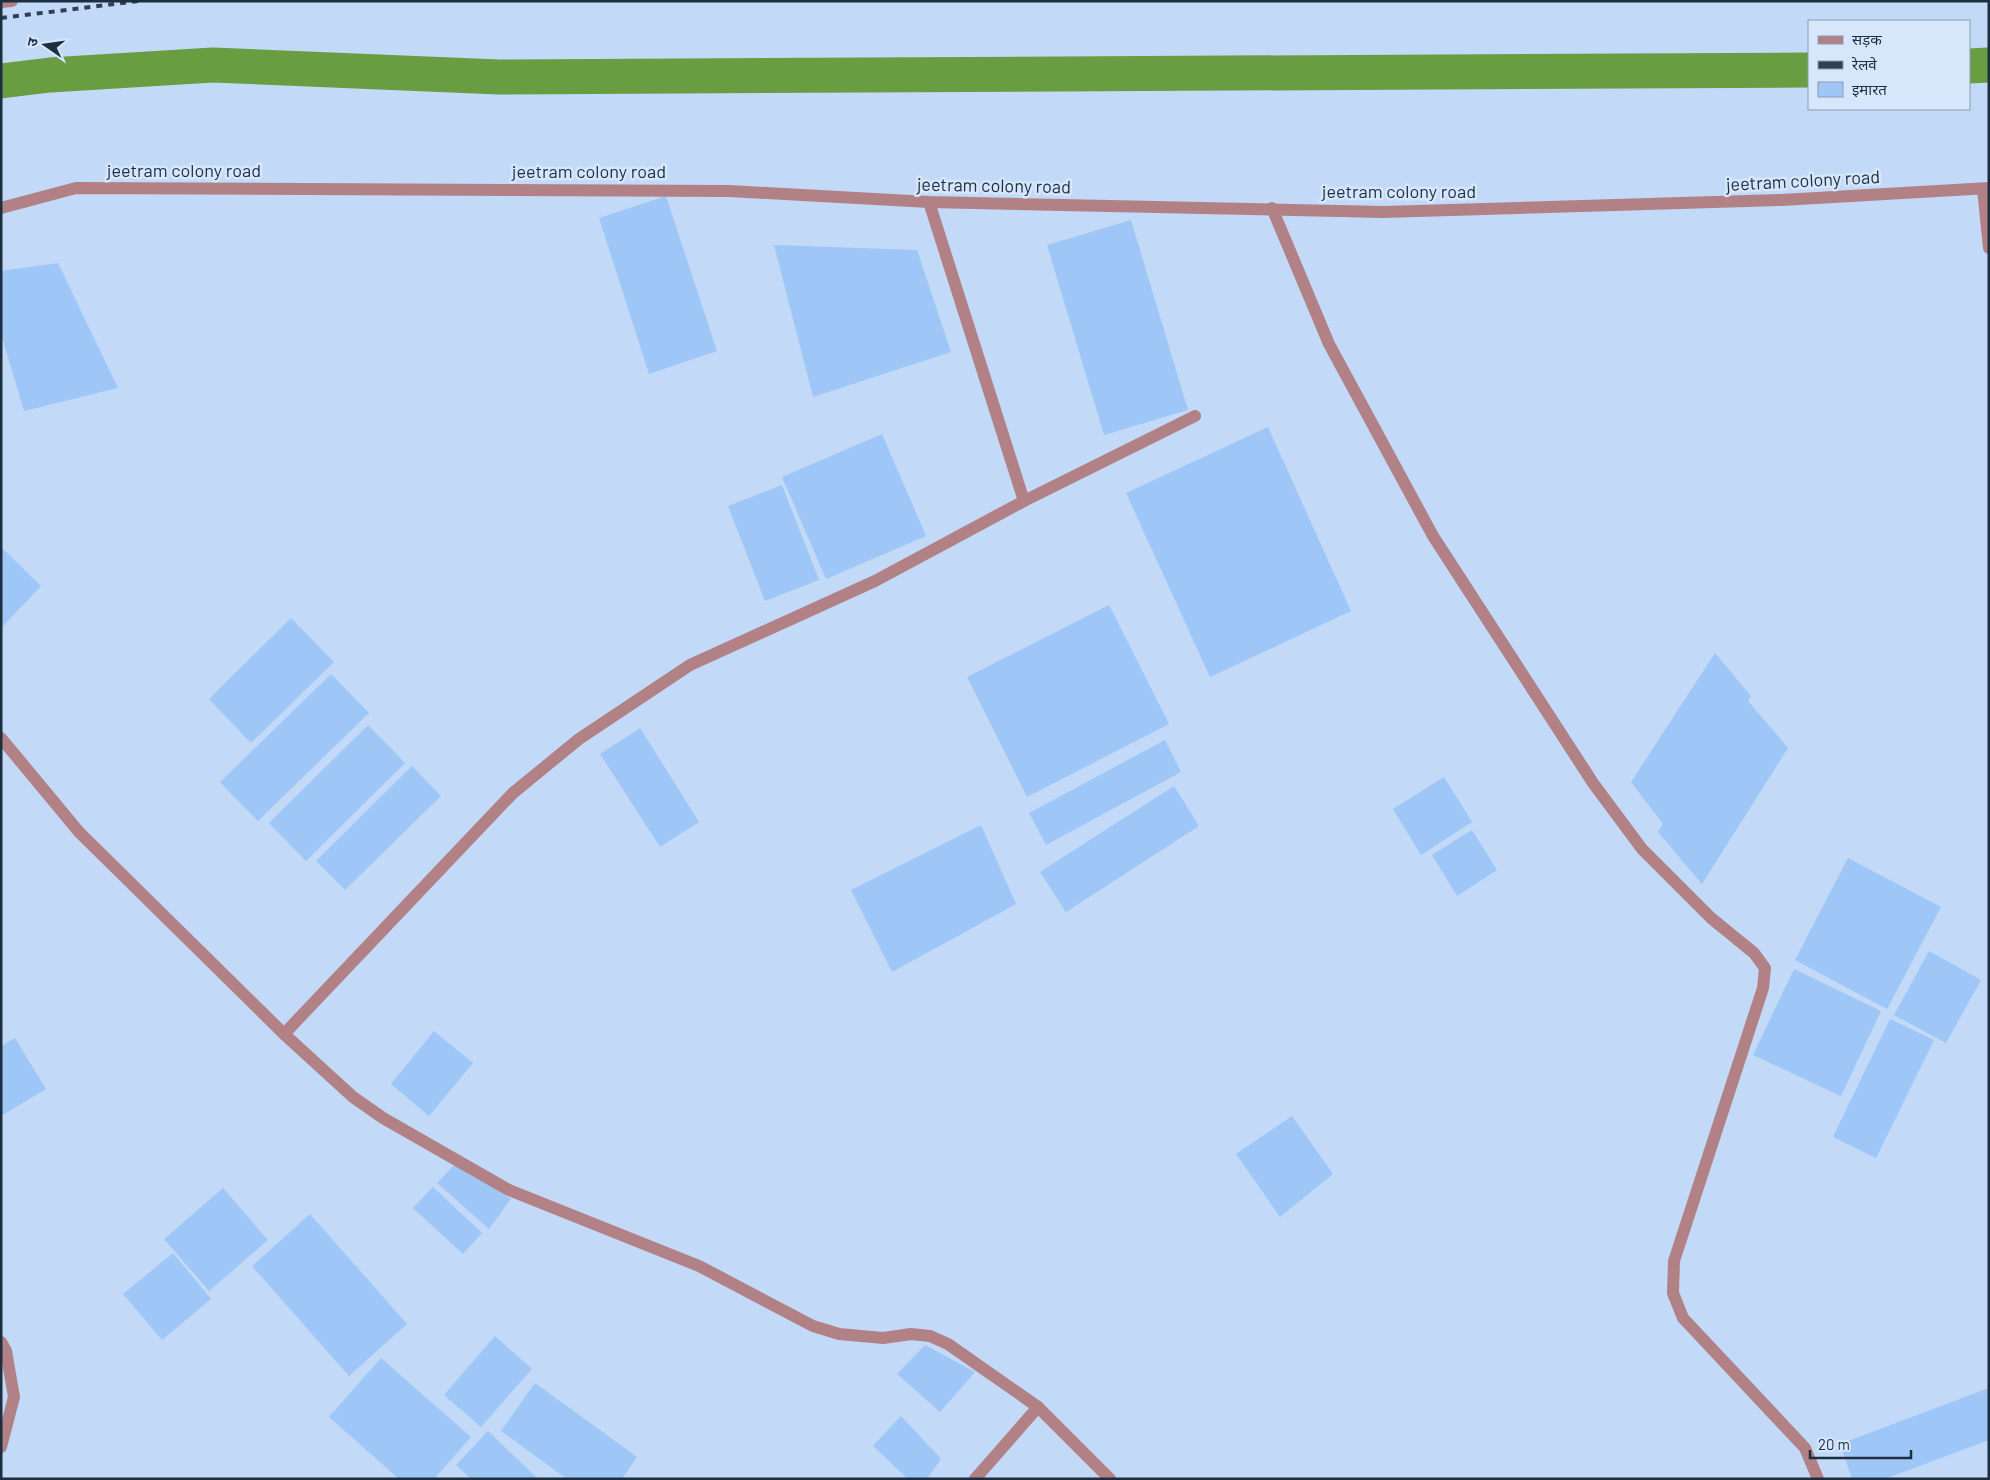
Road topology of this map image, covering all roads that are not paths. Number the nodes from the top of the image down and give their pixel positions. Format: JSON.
{"nodes":[{"id":1,"x":12,"y":1,"type":"edge"},
{"id":2,"x":1,"y":2,"type":"edge"},
{"id":3,"x":1986,"y":189,"type":"edge"},
{"id":4,"x":929,"y":202,"type":"junction"},
{"id":5,"x":1,"y":208,"type":"edge"},
{"id":6,"x":1272,"y":208,"type":"junction"},
{"id":7,"x":1989,"y":248,"type":"edge"},
{"id":8,"x":1195,"y":416,"type":"dead end"},
{"id":9,"x":1024,"y":501,"type":"junction"},
{"id":10,"x":1,"y":738,"type":"edge"},
{"id":11,"x":284,"y":1034,"type":"junction"},
{"id":12,"x":1,"y":1342,"type":"edge"},
{"id":13,"x":1038,"y":1407,"type":"junction"},
{"id":14,"x":1,"y":1447,"type":"edge"},
{"id":15,"x":975,"y":1479,"type":"edge"},
{"id":16,"x":1110,"y":1479,"type":"edge"},
{"id":17,"x":1818,"y":1479,"type":"edge"}],
"edges":[{"from":1,"to":2,"type":"street"},
{"from":3,"to":6,"type":"street","name":"jeetram colony road"},
{"from":3,"to":7,"type":"street"},
{"from":4,"to":5,"type":"street","name":"jeetram colony road"},
{"from":4,"to":6,"type":"street","name":"jeetram colony road"},
{"from":4,"to":9,"type":"street"},
{"from":6,"to":17,"type":"street"},
{"from":8,"to":9,"type":"street"},
{"from":9,"to":11,"type":"street"},
{"from":10,"to":11,"type":"street"},
{"from":11,"to":13,"type":"street"},
{"from":12,"to":14,"type":"street"},
{"from":13,"to":15,"type":"street"},
{"from":13,"to":16,"type":"street"}]}
